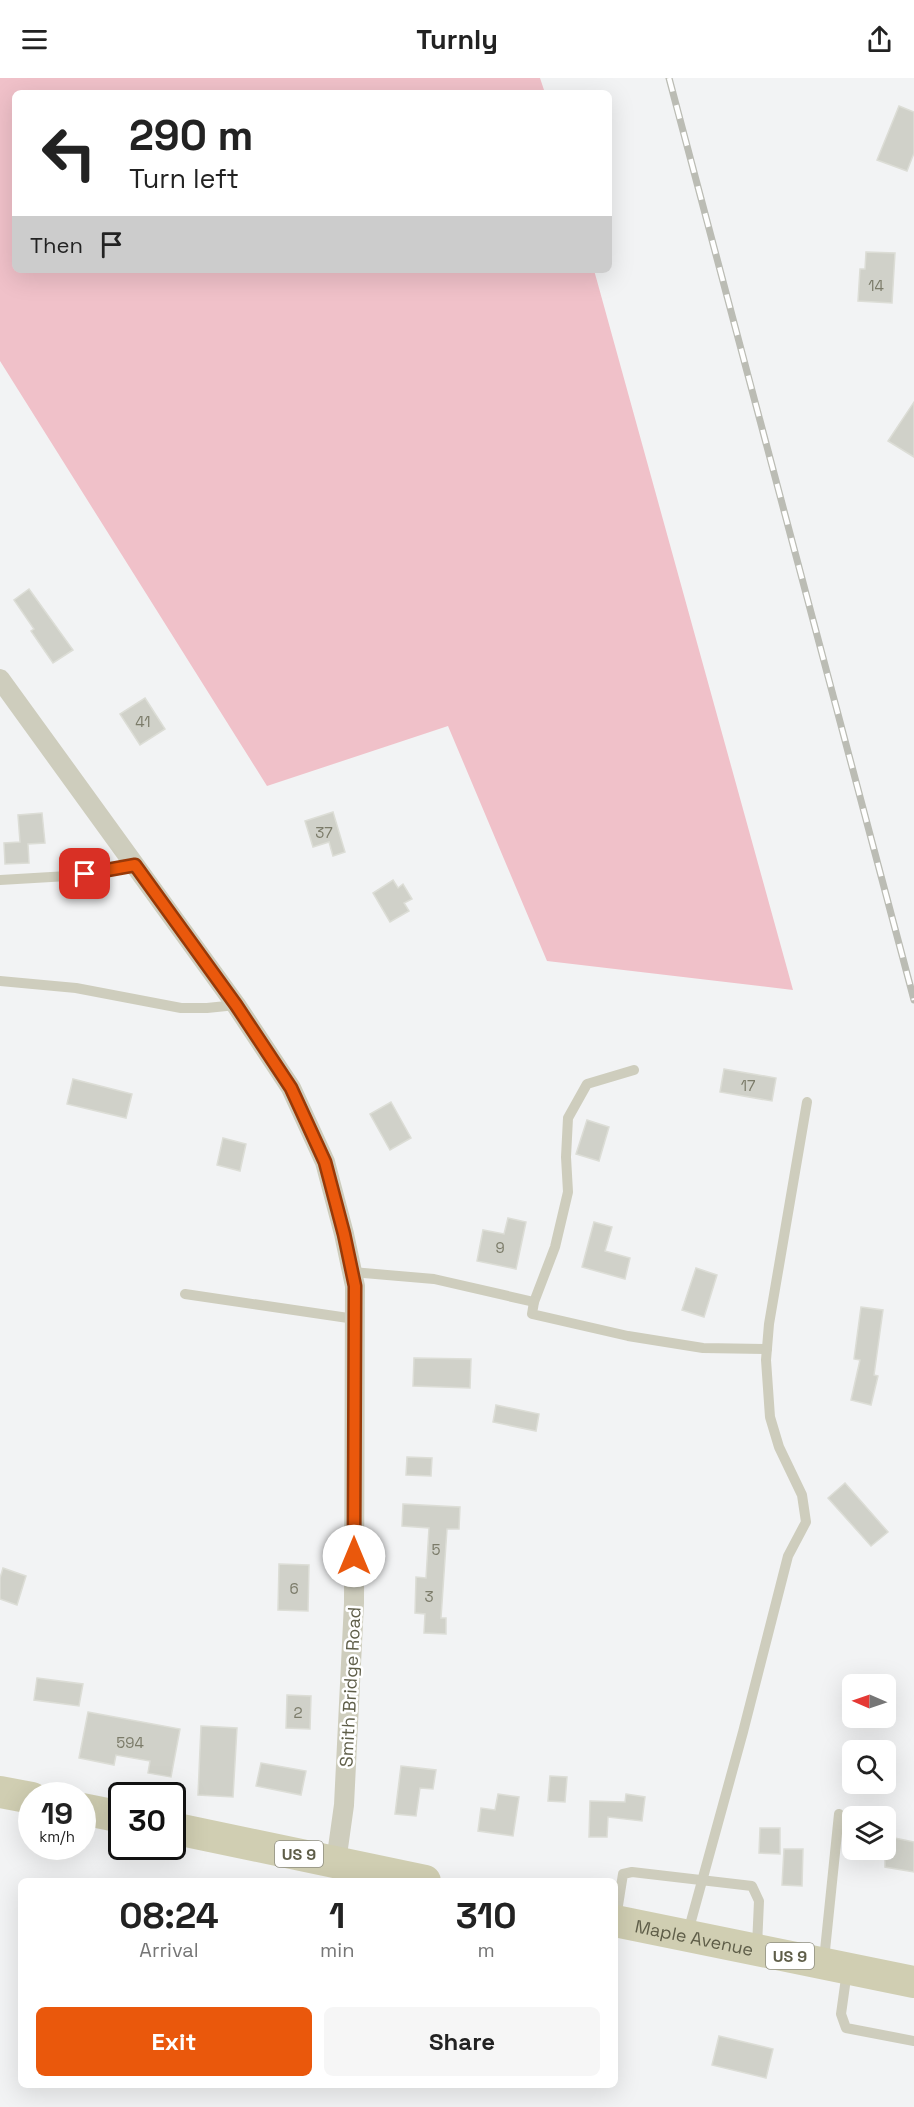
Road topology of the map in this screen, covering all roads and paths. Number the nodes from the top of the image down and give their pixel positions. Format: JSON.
{"nodes":[{"id":1,"x":0,"y":679,"type":"edge"},
{"id":2,"x":135,"y":865,"type":"junction"},
{"id":3,"x":0,"y":880,"type":"edge"},
{"id":4,"x":0,"y":981,"type":"edge"},
{"id":5,"x":236,"y":1005,"type":"junction"},
{"id":6,"x":634,"y":1070,"type":"dead end"},
{"id":7,"x":807,"y":1102,"type":"dead end"},
{"id":8,"x":352,"y":1272,"type":"junction"},
{"id":9,"x":185,"y":1294,"type":"dead end"},
{"id":10,"x":534,"y":1302,"type":"junction"},
{"id":11,"x":355,"y":1319,"type":"junction"},
{"id":12,"x":767,"y":1349,"type":"junction"},
{"id":13,"x":0,"y":1792,"type":"edge"},
{"id":14,"x":18,"y":1795,"type":"edge"},
{"id":15,"x":839,"y":1814,"type":"dead end"},
{"id":16,"x":186,"y":1831,"type":"edge"},
{"id":17,"x":336,"y":1862,"type":"junction"},
{"id":18,"x":411,"y":1878,"type":"edge"},
{"id":19,"x":701,"y":1880,"type":"junction"},
{"id":20,"x":618,"y":1903,"type":"edge"},
{"id":21,"x":618,"y":1922,"type":"edge"},
{"id":22,"x":687,"y":1936,"type":"junction"},
{"id":23,"x":756,"y":1950,"type":"junction"},
{"id":24,"x":835,"y":1966,"type":"junction"},
{"id":25,"x":914,"y":1982,"type":"edge"},
{"id":26,"x":914,"y":2041,"type":"edge"}],
"edges":[{"from":1,"to":2,"type":"street","name":"Smith Bridge Road"},
{"from":2,"to":3,"type":"lane"},
{"from":2,"to":5,"type":"street","name":"Smith Bridge Road"},
{"from":4,"to":5,"type":"lane"},
{"from":5,"to":8,"type":"street","name":"Smith Bridge Road"},
{"from":6,"to":10,"type":"lane"},
{"from":7,"to":12,"type":"lane"},
{"from":8,"to":10,"type":"lane"},
{"from":8,"to":11,"type":"street","name":"Smith Bridge Road"},
{"from":9,"to":11,"type":"lane"},
{"from":10,"to":12,"type":"lane"},
{"from":11,"to":17,"type":"street","name":"Smith Bridge Road"},
{"from":12,"to":19,"type":"lane"},
{"from":13,"to":14,"type":"main road"},
{"from":15,"to":24,"type":"lane"},
{"from":16,"to":17,"type":"main road","number":"US 9"},
{"from":17,"to":18,"type":"main road","number":"US 9"},
{"from":19,"to":20,"type":"lane"},
{"from":19,"to":22,"type":"lane"},
{"from":19,"to":23,"type":"lane"},
{"from":21,"to":22,"type":"main road","name":"Maple Avenue","number":"US 9"},
{"from":22,"to":23,"type":"main road","name":"Maple Avenue","number":"US 9"},
{"from":23,"to":24,"type":"main road","name":"Maple Avenue","number":"US 9"},
{"from":24,"to":25,"type":"main road","name":"Maple Avenue","number":"US 9"},
{"from":24,"to":26,"type":"lane"}]}
